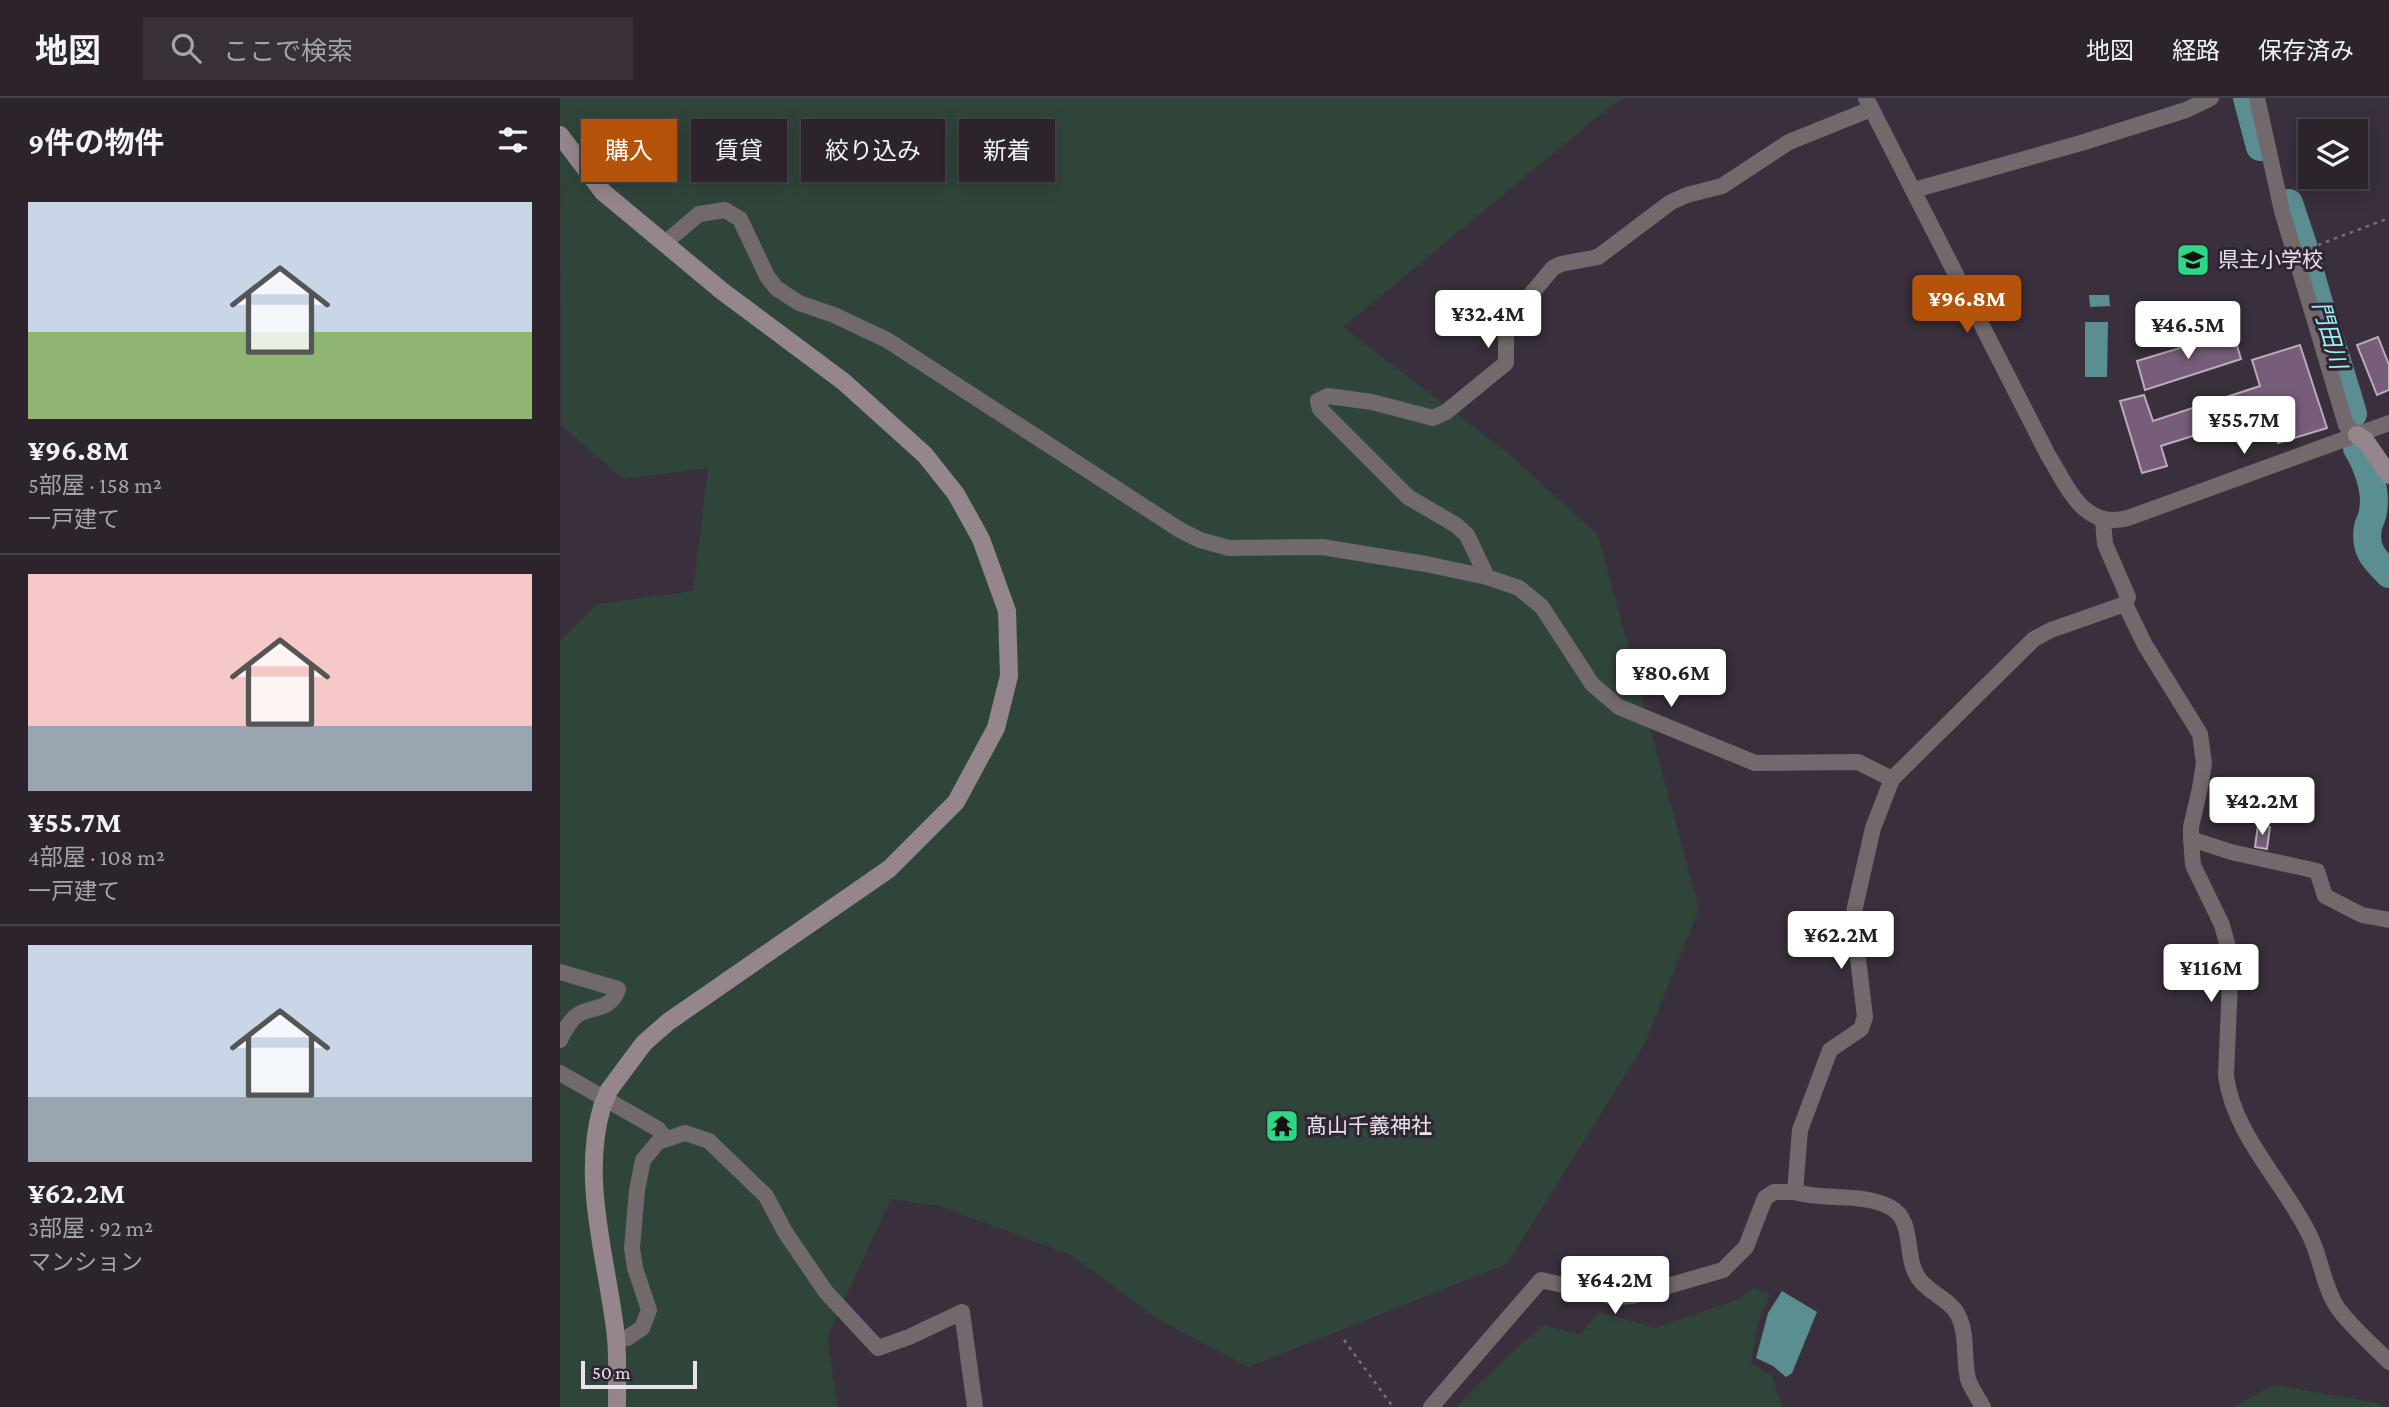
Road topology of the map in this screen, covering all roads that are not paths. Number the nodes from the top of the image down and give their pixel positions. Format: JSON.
{"nodes":[{"id":1,"x":2211,"y":98,"type":"edge"},
{"id":2,"x":2258,"y":98,"type":"edge"},
{"id":3,"x":1869,"y":104,"type":"edge"},
{"id":4,"x":560,"y":135,"type":"edge"},
{"id":5,"x":1914,"y":190,"type":"junction"},
{"id":6,"x":666,"y":243,"type":"junction"},
{"id":7,"x":2389,"y":423,"type":"edge"},
{"id":8,"x":2357,"y":435,"type":"junction"},
{"id":9,"x":2389,"y":475,"type":"edge"},
{"id":10,"x":2103,"y":521,"type":"junction"},
{"id":11,"x":1487,"y":578,"type":"junction"},
{"id":12,"x":2125,"y":604,"type":"junction"},
{"id":13,"x":1892,"y":779,"type":"junction"},
{"id":14,"x":2191,"y":839,"type":"junction"},
{"id":15,"x":2389,"y":920,"type":"edge"},
{"id":16,"x":560,"y":972,"type":"edge"},
{"id":17,"x":560,"y":1040,"type":"edge"},
{"id":18,"x":560,"y":1073,"type":"edge"},
{"id":19,"x":665,"y":1138,"type":"junction"},
{"id":20,"x":1795,"y":1192,"type":"junction"},
{"id":21,"x":616,"y":1339,"type":"junction"},
{"id":22,"x":2389,"y":1362,"type":"edge"},
{"id":23,"x":617,"y":1407,"type":"edge"},
{"id":24,"x":975,"y":1407,"type":"edge"},
{"id":25,"x":1431,"y":1407,"type":"edge"},
{"id":26,"x":1983,"y":1407,"type":"edge"}],
"edges":[{"from":1,"to":5,"type":"street"},
{"from":2,"to":8,"type":"street"},
{"from":3,"to":5,"type":"street"},
{"from":3,"to":11,"type":"street"},
{"from":4,"to":6,"type":"street"},
{"from":5,"to":10,"type":"street"},
{"from":6,"to":11,"type":"street"},
{"from":6,"to":21,"type":"street"},
{"from":7,"to":8,"type":"street"},
{"from":8,"to":9,"type":"street"},
{"from":8,"to":10,"type":"street"},
{"from":10,"to":12,"type":"street"},
{"from":11,"to":13,"type":"street"},
{"from":12,"to":13,"type":"street"},
{"from":12,"to":14,"type":"street"},
{"from":13,"to":20,"type":"street"},
{"from":14,"to":15,"type":"street"},
{"from":14,"to":22,"type":"street"},
{"from":16,"to":17,"type":"street"},
{"from":18,"to":19,"type":"street"},
{"from":19,"to":21,"type":"street"},
{"from":19,"to":24,"type":"street"},
{"from":20,"to":25,"type":"street"},
{"from":20,"to":26,"type":"street"},
{"from":21,"to":23,"type":"street"}]}
